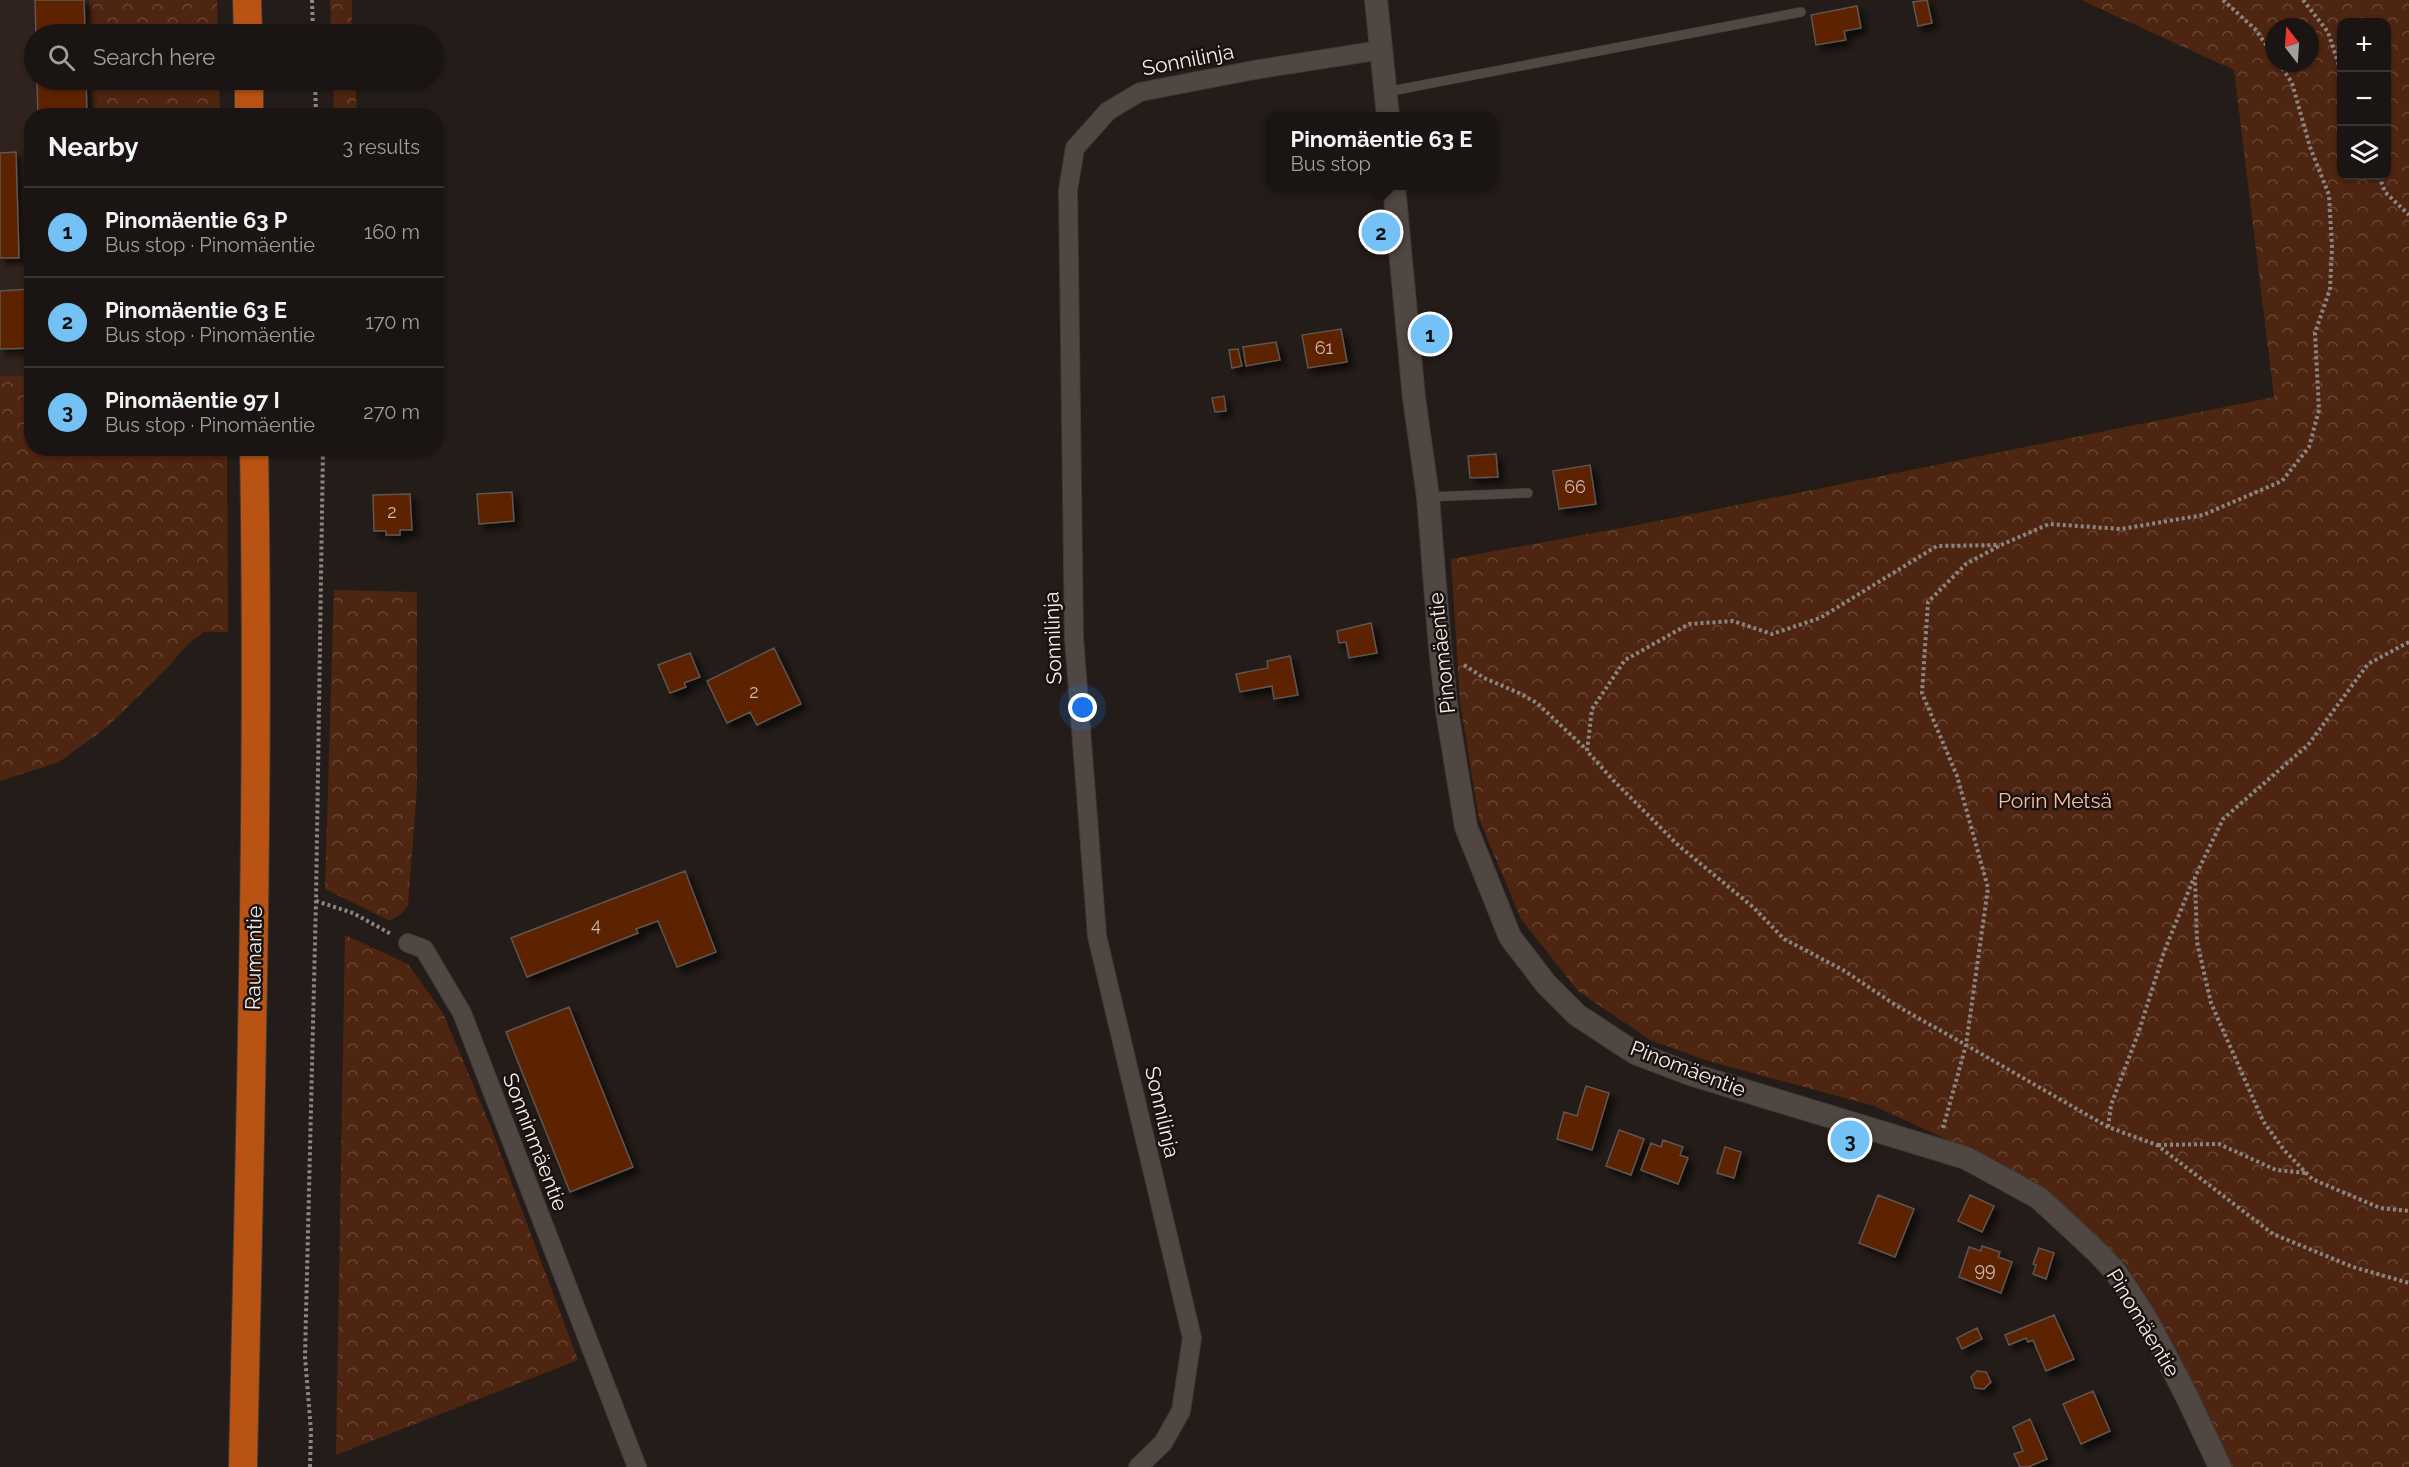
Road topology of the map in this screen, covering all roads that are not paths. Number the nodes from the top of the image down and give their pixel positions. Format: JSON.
{"nodes":[{"id":1,"x":247,"y":0,"type":"edge"},
{"id":2,"x":1376,"y":0,"type":"edge"},
{"id":3,"x":1801,"y":12,"type":"dead end"},
{"id":4,"x":248,"y":24,"type":"edge"},
{"id":5,"x":1381,"y":50,"type":"junction"},
{"id":6,"x":249,"y":90,"type":"edge"},
{"id":7,"x":1386,"y":92,"type":"junction"},
{"id":8,"x":249,"y":108,"type":"edge"},
{"id":9,"x":1388,"y":112,"type":"edge"},
{"id":10,"x":1394,"y":190,"type":"edge"},
{"id":11,"x":254,"y":456,"type":"edge"},
{"id":12,"x":1528,"y":492,"type":"dead end"},
{"id":13,"x":1428,"y":497,"type":"junction"},
{"id":14,"x":408,"y":943,"type":"road end"},
{"id":15,"x":243,"y":1467,"type":"edge"},
{"id":16,"x":637,"y":1467,"type":"edge"},
{"id":17,"x":1138,"y":1467,"type":"edge"},
{"id":18,"x":2220,"y":1467,"type":"edge"}],
"edges":[{"from":1,"to":4,"type":"highway"},
{"from":2,"to":5,"type":"street"},
{"from":3,"to":7,"type":"lane"},
{"from":5,"to":7,"type":"street"},
{"from":5,"to":17,"type":"street","name":"Sonnilinja"},
{"from":6,"to":8,"type":"highway"},
{"from":7,"to":9,"type":"street"},
{"from":10,"to":13,"type":"street","name":"Pinomäentie"},
{"from":11,"to":15,"type":"highway","name":"Raumantie"},
{"from":12,"to":13,"type":"lane"},
{"from":13,"to":18,"type":"street","name":"Pinomäentie"},
{"from":14,"to":16,"type":"street","name":"Sonninmäentie"}]}
